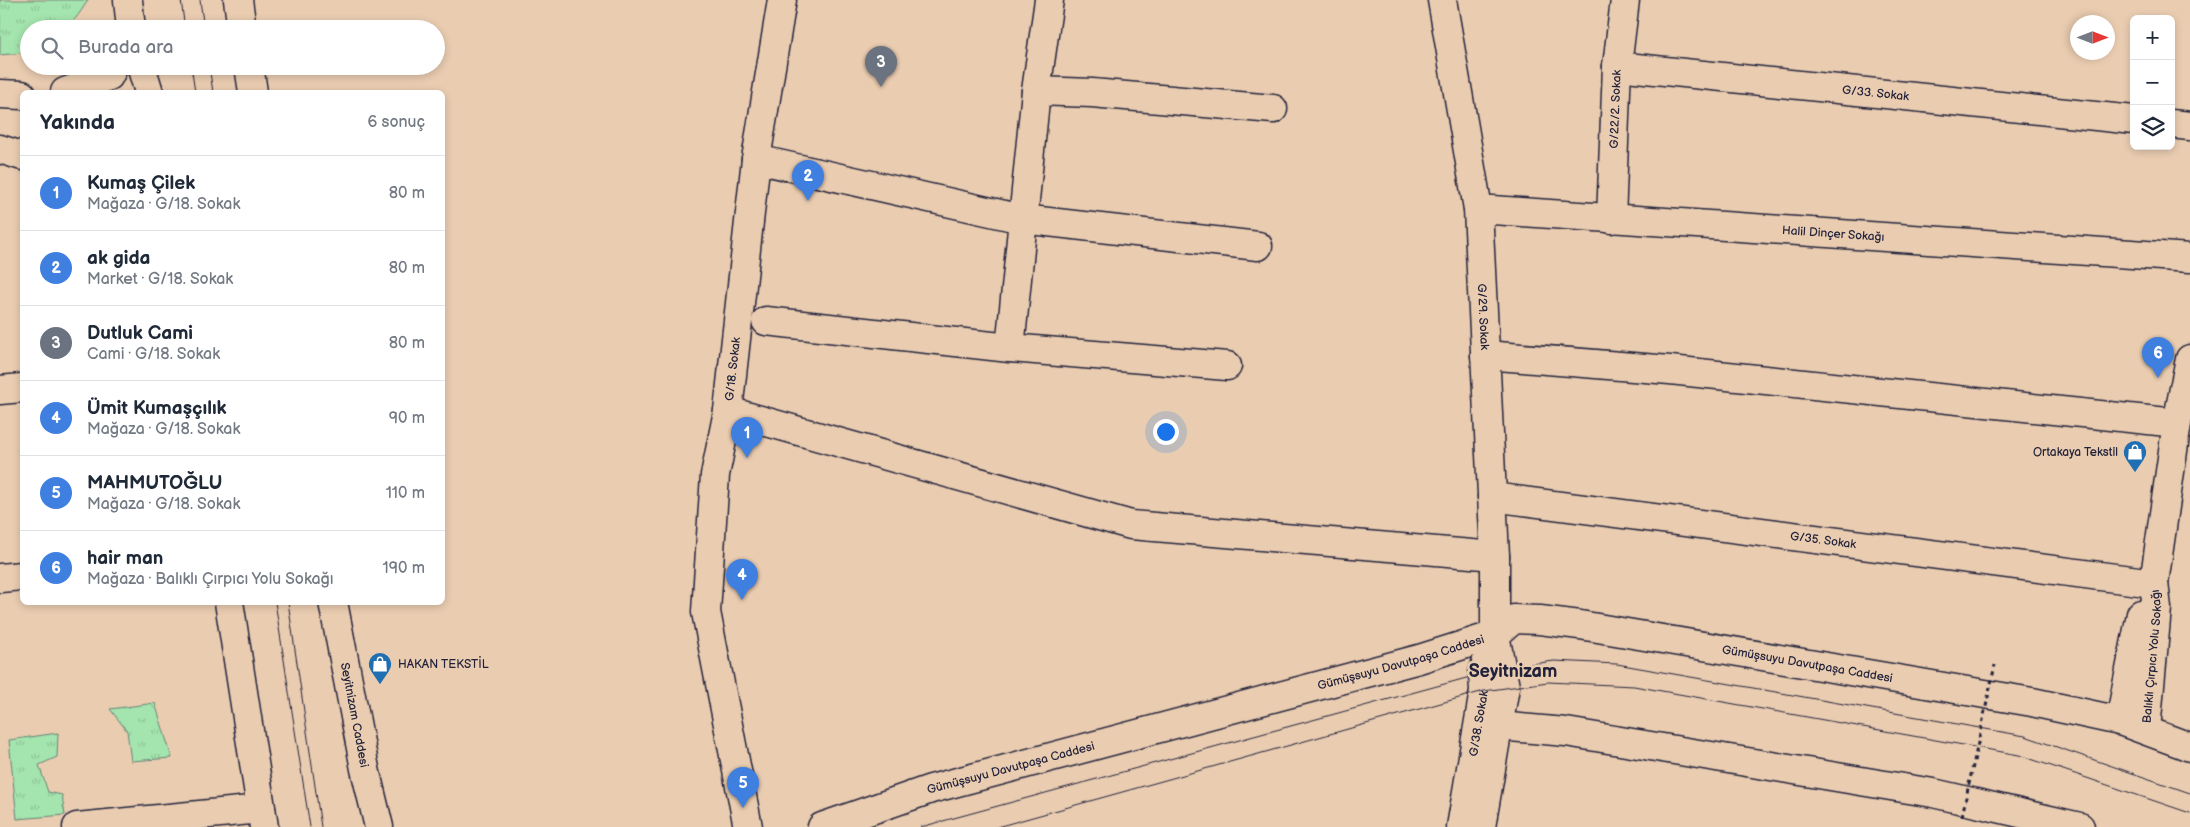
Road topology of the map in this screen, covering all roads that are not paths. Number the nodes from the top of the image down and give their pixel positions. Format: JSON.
{"nodes":[{"id":1,"x":128,"y":0,"type":"edge"},
{"id":2,"x":238,"y":0,"type":"edge"},
{"id":3,"x":782,"y":0,"type":"edge"},
{"id":4,"x":1049,"y":0,"type":"edge"},
{"id":5,"x":1442,"y":0,"type":"edge"},
{"id":6,"x":1624,"y":0,"type":"edge"},
{"id":7,"x":130,"y":20,"type":"edge"},
{"id":8,"x":241,"y":20,"type":"edge"},
{"id":9,"x":1617,"y":66,"type":"junction"},
{"id":10,"x":110,"y":75,"type":"edge"},
{"id":11,"x":144,"y":75,"type":"edge"},
{"id":12,"x":250,"y":75,"type":"edge"},
{"id":13,"x":70,"y":90,"type":"edge"},
{"id":14,"x":148,"y":90,"type":"edge"},
{"id":15,"x":253,"y":90,"type":"edge"},
{"id":16,"x":1036,"y":90,"type":"junction"},
{"id":17,"x":0,"y":94,"type":"edge"},
{"id":18,"x":20,"y":95,"type":"edge"},
{"id":19,"x":1273,"y":109,"type":"dead end"},
{"id":20,"x":2130,"y":120,"type":"edge"},
{"id":21,"x":2175,"y":124,"type":"edge"},
{"id":22,"x":2190,"y":126,"type":"edge"},
{"id":23,"x":0,"y":149,"type":"edge"},
{"id":24,"x":20,"y":155,"type":"edge"},
{"id":25,"x":756,"y":159,"type":"junction"},
{"id":26,"x":1478,"y":209,"type":"junction"},
{"id":27,"x":1022,"y":219,"type":"junction"},
{"id":28,"x":1611,"y":219,"type":"junction"},
{"id":29,"x":1258,"y":246,"type":"dead end"},
{"id":30,"x":2190,"y":258,"type":"edge"},
{"id":31,"x":766,"y":321,"type":"dead end"},
{"id":32,"x":1010,"y":348,"type":"junction"},
{"id":33,"x":1486,"y":355,"type":"junction"},
{"id":34,"x":2190,"y":359,"type":"edge"},
{"id":35,"x":1227,"y":366,"type":"dead end"},
{"id":36,"x":20,"y":388,"type":"edge"},
{"id":37,"x":0,"y":390,"type":"edge"},
{"id":38,"x":728,"y":411,"type":"junction"},
{"id":39,"x":2177,"y":423,"type":"junction"},
{"id":40,"x":1492,"y":497,"type":"junction"},
{"id":41,"x":1495,"y":556,"type":"junction"},
{"id":42,"x":20,"y":576,"type":"edge"},
{"id":43,"x":0,"y":578,"type":"edge"},
{"id":44,"x":2154,"y":583,"type":"junction"},
{"id":45,"x":228,"y":605,"type":"edge"},
{"id":46,"x":334,"y":605,"type":"edge"},
{"id":47,"x":1495,"y":635,"type":"junction"},
{"id":48,"x":2120,"y":721,"type":"junction"},
{"id":49,"x":1498,"y":726,"type":"junction"},
{"id":50,"x":2146,"y":730,"type":"junction"},
{"id":51,"x":2190,"y":747,"type":"edge"},
{"id":52,"x":263,"y":818,"type":"edge"},
{"id":53,"x":77,"y":827,"type":"edge"},
{"id":54,"x":379,"y":827,"type":"edge"},
{"id":55,"x":748,"y":827,"type":"edge"},
{"id":56,"x":822,"y":827,"type":"edge"},
{"id":57,"x":1462,"y":827,"type":"edge"},
{"id":58,"x":1481,"y":827,"type":"edge"},
{"id":59,"x":2080,"y":827,"type":"edge"}],
"edges":[{"from":1,"to":7,"type":"street"},
{"from":2,"to":8,"type":"street"},
{"from":3,"to":25,"type":"street","name":"G/18. Sokak"},
{"from":4,"to":16,"type":"street"},
{"from":5,"to":26,"type":"street","name":"G/29. Sokak"},
{"from":6,"to":9,"type":"street","name":"G/22/2. Sokak"},
{"from":9,"to":20,"type":"street","name":"G/33. Sokak"},
{"from":9,"to":28,"type":"street","name":"G/22/2. Sokak"},
{"from":10,"to":13,"type":"street"},
{"from":11,"to":14,"type":"street"},
{"from":12,"to":15,"type":"street"},
{"from":16,"to":19,"type":"street"},
{"from":16,"to":27,"type":"street"},
{"from":17,"to":18,"type":"street"},
{"from":21,"to":22,"type":"street"},
{"from":23,"to":24,"type":"street"},
{"from":25,"to":27,"type":"street"},
{"from":25,"to":38,"type":"street","name":"G/18. Sokak"},
{"from":26,"to":28,"type":"street","name":"Halil Dinçer Sokağı"},
{"from":26,"to":33,"type":"street","name":"G/29. Sokak"},
{"from":27,"to":29,"type":"street"},
{"from":27,"to":32,"type":"street"},
{"from":28,"to":30,"type":"street","name":"Halil Dinçer Sokağı"},
{"from":31,"to":32,"type":"street"},
{"from":32,"to":35,"type":"street"},
{"from":33,"to":39,"type":"street"},
{"from":33,"to":40,"type":"street","name":"G/29. Sokak"},
{"from":34,"to":39,"type":"street","name":"Balıklı Çırpıcı Yolu Sokağı"},
{"from":36,"to":37,"type":"street"},
{"from":38,"to":41,"type":"street"},
{"from":38,"to":55,"type":"street","name":"G/18. Sokak"},
{"from":39,"to":44,"type":"street","name":"Balıklı Çırpıcı Yolu Sokağı"},
{"from":40,"to":41,"type":"street","name":"G/29. Sokak"},
{"from":40,"to":44,"type":"street","name":"G/35. Sokak"},
{"from":41,"to":47,"type":"street","name":"G/29. Sokak"},
{"from":42,"to":43,"type":"street"},
{"from":44,"to":48,"type":"street","name":"Balıklı Çırpıcı Yolu Sokağı"},
{"from":44,"to":50,"type":"street","name":"Balıklı Çırpıcı Yolu Sokağı"},
{"from":45,"to":52,"type":"street"},
{"from":46,"to":54,"type":"street","name":"Seyitnizam Caddesi"},
{"from":47,"to":48,"type":"street","name":"Gümüşsuyu Davutpaşa Caddesi"},
{"from":47,"to":49,"type":"street","name":"G/38. Sokak"},
{"from":47,"to":56,"type":"street","name":"Gümüşsuyu Davutpaşa Caddesi"},
{"from":47,"to":57,"type":"street","name":"G/38. Sokak"},
{"from":48,"to":50,"type":"street","name":"Gümüşsuyu Davutpaşa Caddesi"},
{"from":49,"to":58,"type":"street","name":"G/38. Sokak"},
{"from":49,"to":59,"type":"street"},
{"from":50,"to":51,"type":"street","name":"Gümüşsuyu Davutpaşa Caddesi"},
{"from":52,"to":53,"type":"street"}]}
